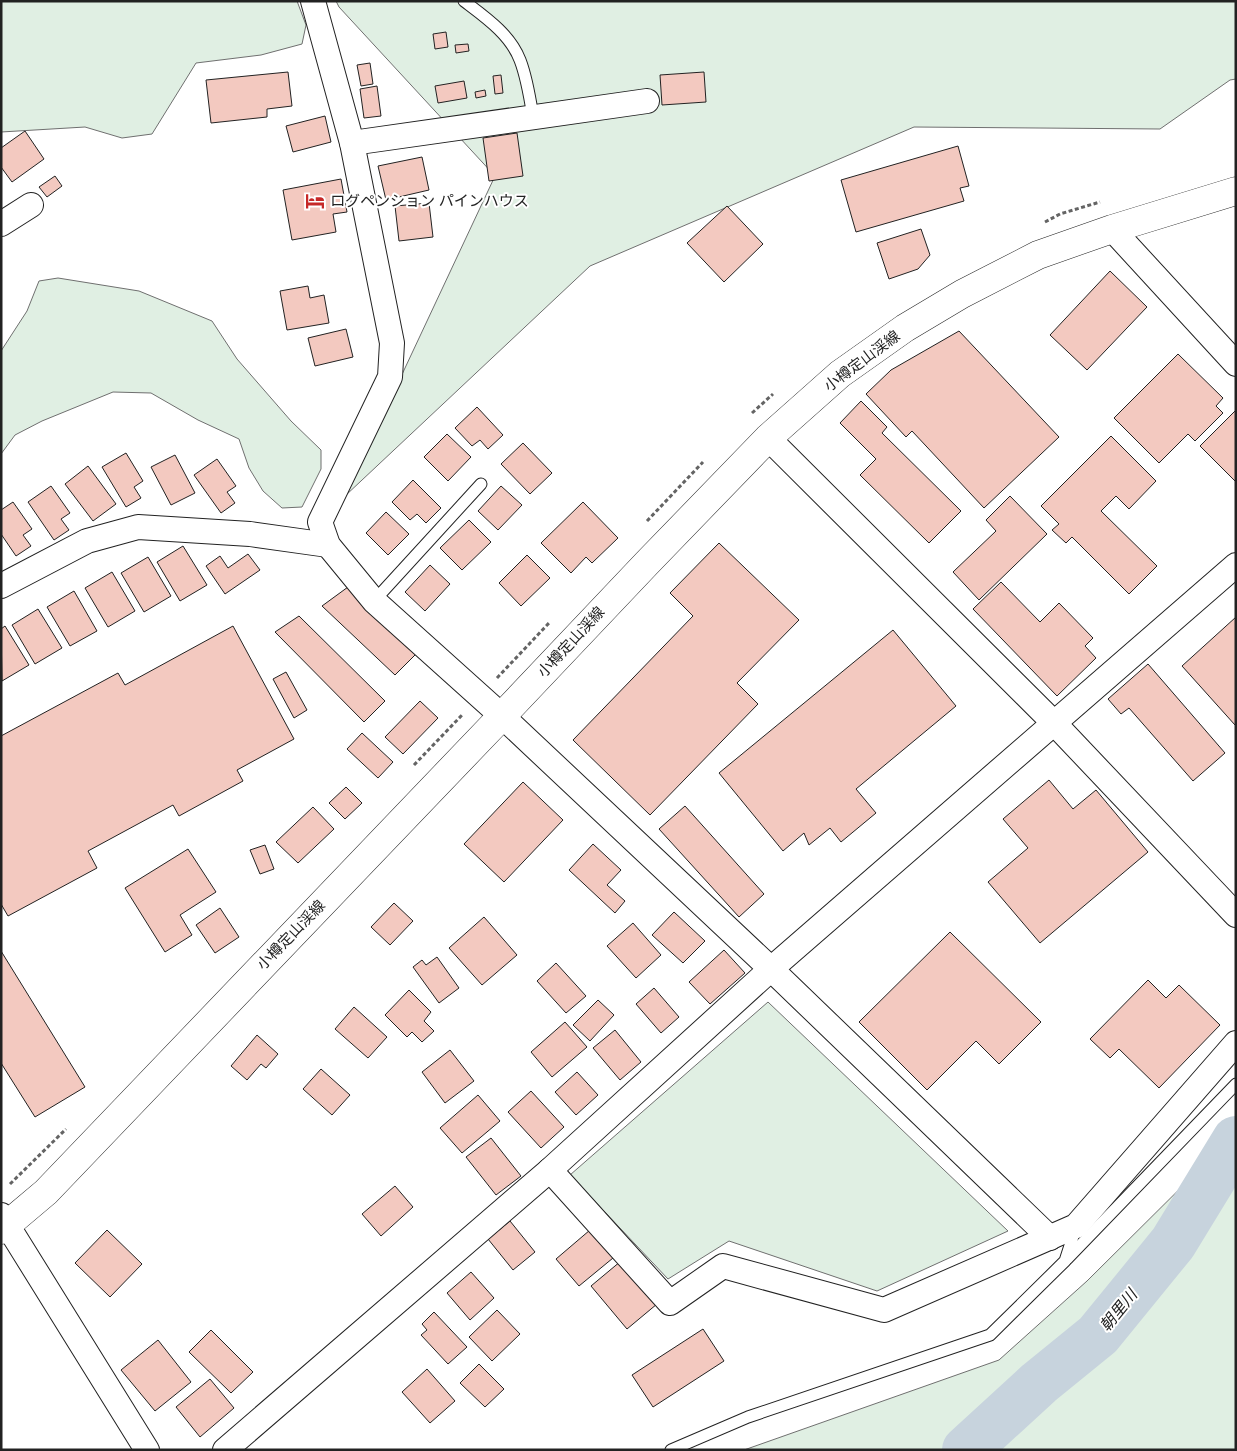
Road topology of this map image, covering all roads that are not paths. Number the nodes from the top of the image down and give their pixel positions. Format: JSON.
{"nodes":[{"id":1,"x":313,"y":1,"type":"edge"},
{"id":2,"x":464,"y":1,"type":"edge"},
{"id":3,"x":647,"y":101,"type":"dead end"},
{"id":4,"x":533,"y":117,"type":"junction"},
{"id":5,"x":352,"y":143,"type":"junction"},
{"id":6,"x":1236,"y":191,"type":"edge"},
{"id":7,"x":31,"y":205,"type":"dead end"},
{"id":8,"x":1,"y":224,"type":"edge"},
{"id":9,"x":1112,"y":229,"type":"junction"},
{"id":10,"x":1236,"y":364,"type":"edge"},
{"id":11,"x":768,"y":438,"type":"junction"},
{"id":12,"x":481,"y":484,"type":"dead end"},
{"id":13,"x":328,"y":545,"type":"junction"},
{"id":14,"x":1236,"y":565,"type":"edge"},
{"id":15,"x":1,"y":586,"type":"edge"},
{"id":16,"x":374,"y":601,"type":"junction"},
{"id":17,"x":502,"y":716,"type":"junction"},
{"id":18,"x":1055,"y":724,"type":"junction"},
{"id":19,"x":1236,"y":915,"type":"edge"},
{"id":20,"x":771,"y":969,"type":"junction"},
{"id":21,"x":1236,"y":1043,"type":"edge"},
{"id":22,"x":1236,"y":1084,"type":"edge"},
{"id":23,"x":550,"y":1170,"type":"junction"},
{"id":24,"x":3,"y":1223,"type":"edge"},
{"id":25,"x":1076,"y":1226,"type":"junction"},
{"id":26,"x":1050,"y":1238,"type":"junction"},
{"id":27,"x":1065,"y":1260,"type":"junction"},
{"id":28,"x":147,"y":1450,"type":"edge"},
{"id":29,"x":225,"y":1450,"type":"edge"},
{"id":30,"x":671,"y":1450,"type":"edge"}],
"edges":[{"from":1,"to":5,"type":"street"},
{"from":2,"to":4,"type":"lane"},
{"from":3,"to":4,"type":"street"},
{"from":4,"to":5,"type":"street"},
{"from":5,"to":13,"type":"street"},
{"from":6,"to":9,"type":"main road","name":"小樽定山渓線"},
{"from":7,"to":8,"type":"street"},
{"from":9,"to":10,"type":"street"},
{"from":9,"to":11,"type":"main road","name":"小樽定山渓線"},
{"from":11,"to":17,"type":"main road","name":"小樽定山渓線"},
{"from":11,"to":18,"type":"street"},
{"from":12,"to":16,"type":"lane"},
{"from":13,"to":15,"type":"street"},
{"from":13,"to":16,"type":"street"},
{"from":14,"to":18,"type":"street"},
{"from":16,"to":17,"type":"street"},
{"from":17,"to":20,"type":"street"},
{"from":17,"to":24,"type":"main road","name":"小樽定山渓線"},
{"from":18,"to":19,"type":"street"},
{"from":18,"to":20,"type":"street"},
{"from":20,"to":23,"type":"street"},
{"from":20,"to":26,"type":"street"},
{"from":21,"to":25,"type":"street"},
{"from":22,"to":27,"type":"lane"},
{"from":23,"to":26,"type":"street"},
{"from":23,"to":29,"type":"street"},
{"from":24,"to":28,"type":"street"},
{"from":25,"to":26,"type":"street"},
{"from":25,"to":27,"type":"lane"},
{"from":27,"to":30,"type":"lane"}]}
